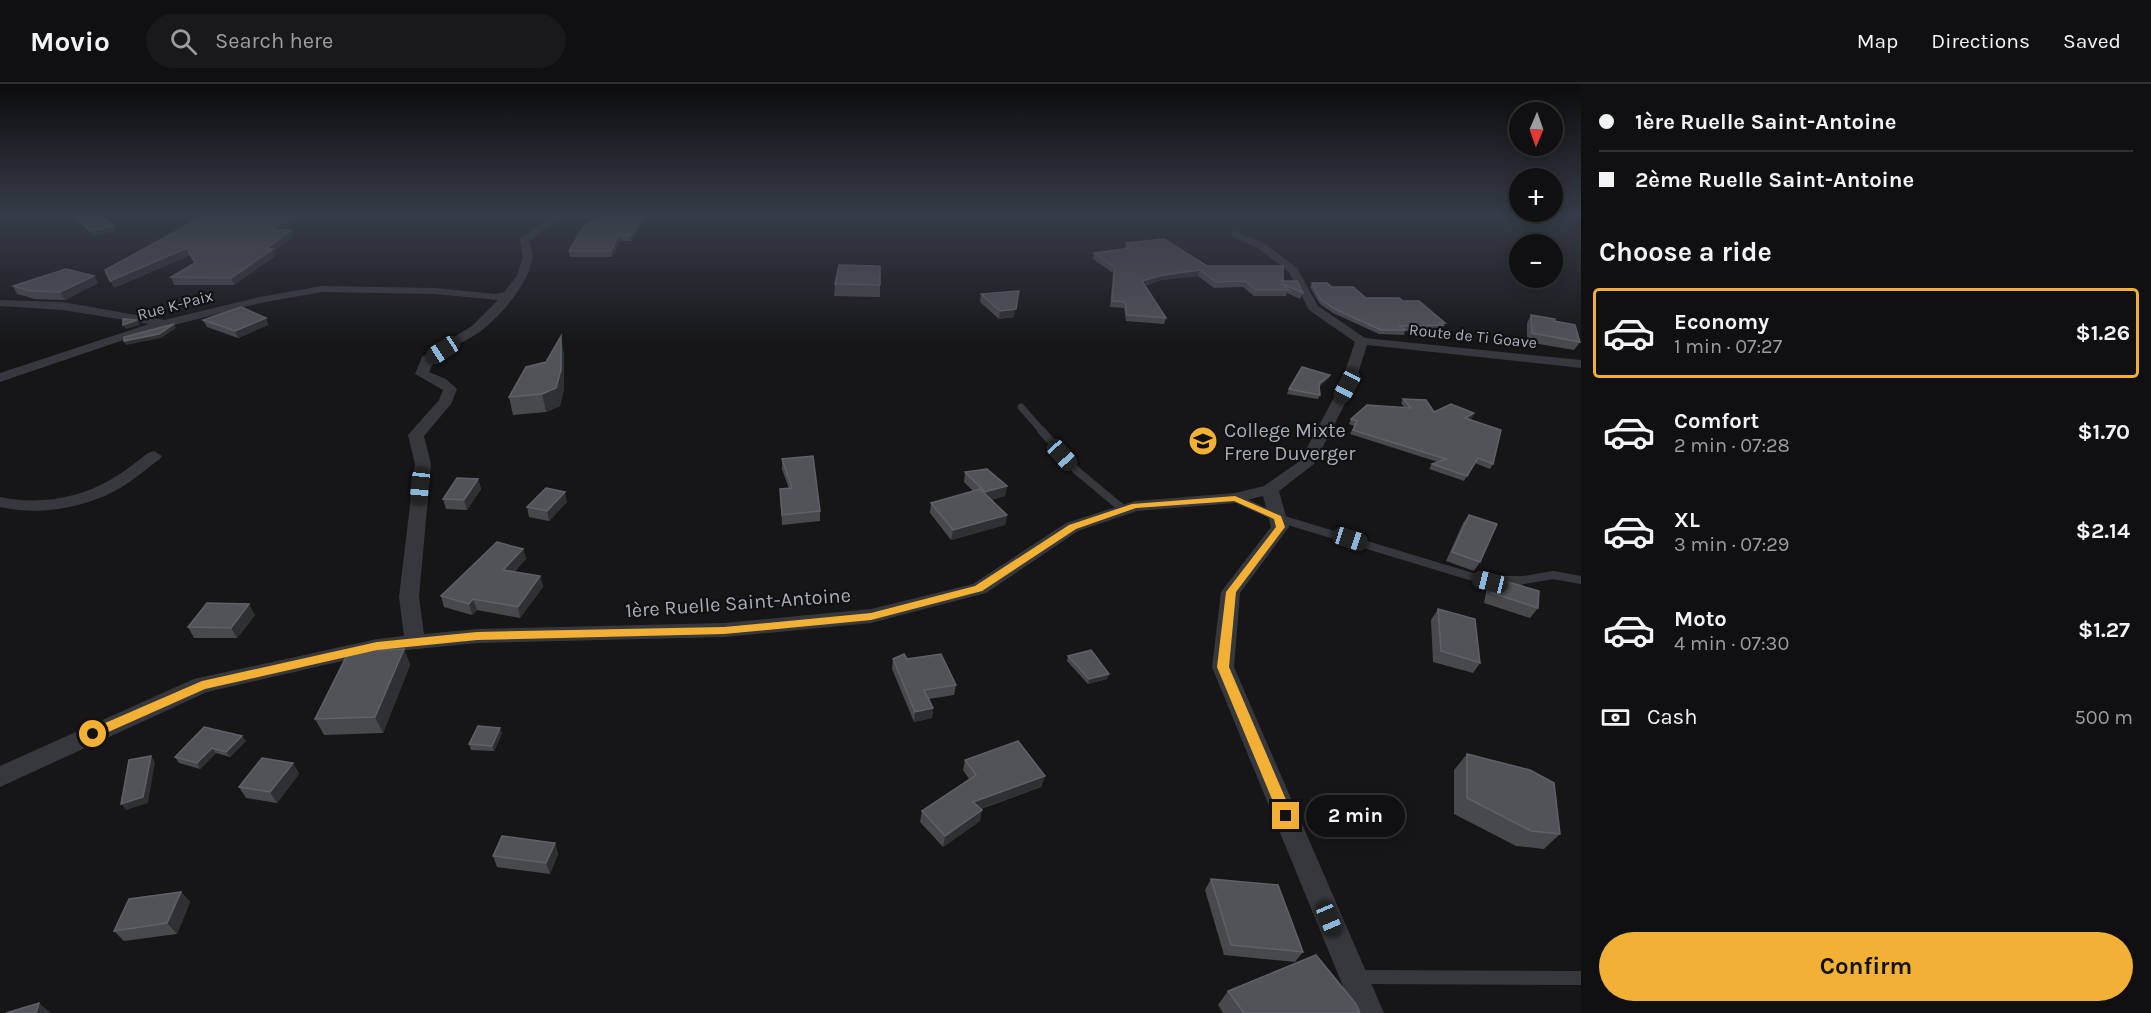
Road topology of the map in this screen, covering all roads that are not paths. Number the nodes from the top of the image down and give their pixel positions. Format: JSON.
{"nodes":[{"id":1,"x":527,"y":259,"type":"edge"},
{"id":2,"x":1279,"y":259,"type":"edge"},
{"id":3,"x":507,"y":295,"type":"junction"},
{"id":4,"x":0,"y":303,"type":"edge"},
{"id":5,"x":167,"y":323,"type":"junction"},
{"id":6,"x":1362,"y":341,"type":"junction"},
{"id":7,"x":1581,"y":364,"type":"edge"},
{"id":8,"x":0,"y":378,"type":"edge"},
{"id":9,"x":1021,"y":406,"type":"dead end"},
{"id":10,"x":154,"y":456,"type":"dead end"},
{"id":11,"x":1270,"y":490,"type":"junction"},
{"id":12,"x":1235,"y":498,"type":"junction"},
{"id":13,"x":0,"y":502,"type":"edge"},
{"id":14,"x":1124,"y":510,"type":"junction"},
{"id":15,"x":1278,"y":518,"type":"junction"},
{"id":16,"x":1581,"y":580,"type":"edge"},
{"id":17,"x":415,"y":641,"type":"junction"},
{"id":18,"x":0,"y":777,"type":"edge"},
{"id":19,"x":1354,"y":977,"type":"junction"},
{"id":20,"x":1581,"y":978,"type":"edge"},
{"id":21,"x":1369,"y":1013,"type":"edge"}],
"edges":[{"from":1,"to":3,"type":"street"},
{"from":2,"to":6,"type":"street"},
{"from":3,"to":5,"type":"street","name":"Rue K-Paix"},
{"from":3,"to":17,"type":"street"},
{"from":4,"to":5,"type":"street"},
{"from":5,"to":8,"type":"street","name":"Rue K-Paix"},
{"from":6,"to":7,"type":"street","name":"Route de Ti Goave"},
{"from":6,"to":11,"type":"street","name":"1ère Ruelle Saint-Antoine"},
{"from":9,"to":14,"type":"lane"},
{"from":10,"to":13,"type":"street"},
{"from":11,"to":12,"type":"street","name":"1ère Ruelle Saint-Antoine"},
{"from":11,"to":15,"type":"street"},
{"from":12,"to":14,"type":"street","name":"1ère Ruelle Saint-Antoine"},
{"from":12,"to":15,"type":"lane"},
{"from":14,"to":17,"type":"street","name":"1ère Ruelle Saint-Antoine"},
{"from":15,"to":16,"type":"lane"},
{"from":15,"to":19,"type":"street"},
{"from":17,"to":18,"type":"street","name":"1ère Ruelle Saint-Antoine"},
{"from":19,"to":20,"type":"lane"},
{"from":19,"to":21,"type":"street"}]}
